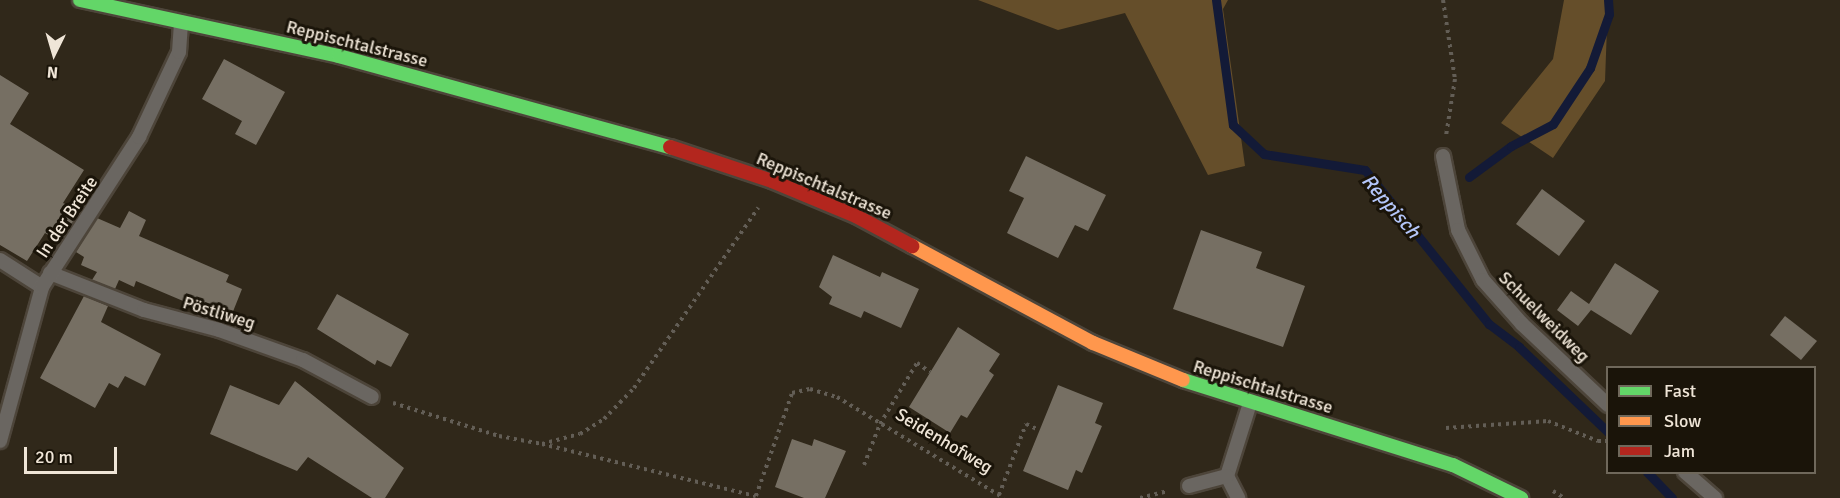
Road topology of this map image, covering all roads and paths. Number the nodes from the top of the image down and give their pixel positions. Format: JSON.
{"nodes":[{"id":1,"x":80,"y":0,"type":"edge"},
{"id":2,"x":1443,"y":0,"type":"edge"},
{"id":3,"x":181,"y":20,"type":"junction"},
{"id":4,"x":1443,"y":156,"type":"joint"},
{"id":5,"x":766,"y":198,"type":"dead end"},
{"id":6,"x":0,"y":260,"type":"edge"},
{"id":7,"x":50,"y":273,"type":"junction"},
{"id":8,"x":42,"y":287,"type":"junction"},
{"id":9,"x":930,"y":372,"type":"dead end"},
{"id":10,"x":372,"y":397,"type":"joint"},
{"id":11,"x":1250,"y":403,"type":"junction"},
{"id":12,"x":1606,"y":403,"type":"edge"},
{"id":13,"x":880,"y":424,"type":"junction"},
{"id":14,"x":1442,"y":428,"type":"dead end"},
{"id":15,"x":1039,"y":430,"type":"dead end"},
{"id":16,"x":0,"y":441,"type":"edge"},
{"id":17,"x":1606,"y":441,"type":"edge"},
{"id":18,"x":542,"y":444,"type":"junction"},
{"id":19,"x":864,"y":465,"type":"dead end"},
{"id":20,"x":1687,"y":474,"type":"edge"},
{"id":21,"x":1227,"y":476,"type":"junction"},
{"id":22,"x":1543,"y":485,"type":"dead end"},
{"id":23,"x":1189,"y":486,"type":"joint"},
{"id":24,"x":999,"y":495,"type":"junction"},
{"id":25,"x":1004,"y":498,"type":"edge"},
{"id":26,"x":1140,"y":498,"type":"edge"},
{"id":27,"x":1238,"y":498,"type":"edge"},
{"id":28,"x":1521,"y":498,"type":"edge"},
{"id":29,"x":1564,"y":498,"type":"edge"},
{"id":30,"x":1715,"y":498,"type":"edge"}],
"edges":[{"from":1,"to":3,"type":"main road","name":"Reppischtalstrasse"},
{"from":2,"to":4,"type":"path"},
{"from":3,"to":7,"type":"lane","name":"In der Breite"},
{"from":3,"to":11,"type":"main road","name":"Reppischtalstrasse"},
{"from":4,"to":12,"type":"lane","name":"Schuelweidweg"},
{"from":5,"to":18,"type":"path"},
{"from":6,"to":8,"type":"lane"},
{"from":7,"to":8,"type":"lane","name":"In der Breite"},
{"from":7,"to":10,"type":"lane","name":"Pöstliweg"},
{"from":8,"to":16,"type":"lane","name":"In der Breite"},
{"from":9,"to":13,"type":"path"},
{"from":10,"to":18,"type":"path"},
{"from":11,"to":21,"type":"lane"},
{"from":11,"to":28,"type":"main road","name":"Reppischtalstrasse"},
{"from":13,"to":18,"type":"path","name":"Seidenhofweg"},
{"from":13,"to":19,"type":"path"},
{"from":13,"to":24,"type":"path","name":"Seidenhofweg"},
{"from":14,"to":17,"type":"path"},
{"from":15,"to":24,"type":"path"},
{"from":20,"to":30,"type":"lane"},
{"from":21,"to":23,"type":"lane"},
{"from":21,"to":27,"type":"lane"},
{"from":22,"to":29,"type":"path"},
{"from":23,"to":26,"type":"path"},
{"from":24,"to":25,"type":"path","name":"Seidenhofweg"}]}
